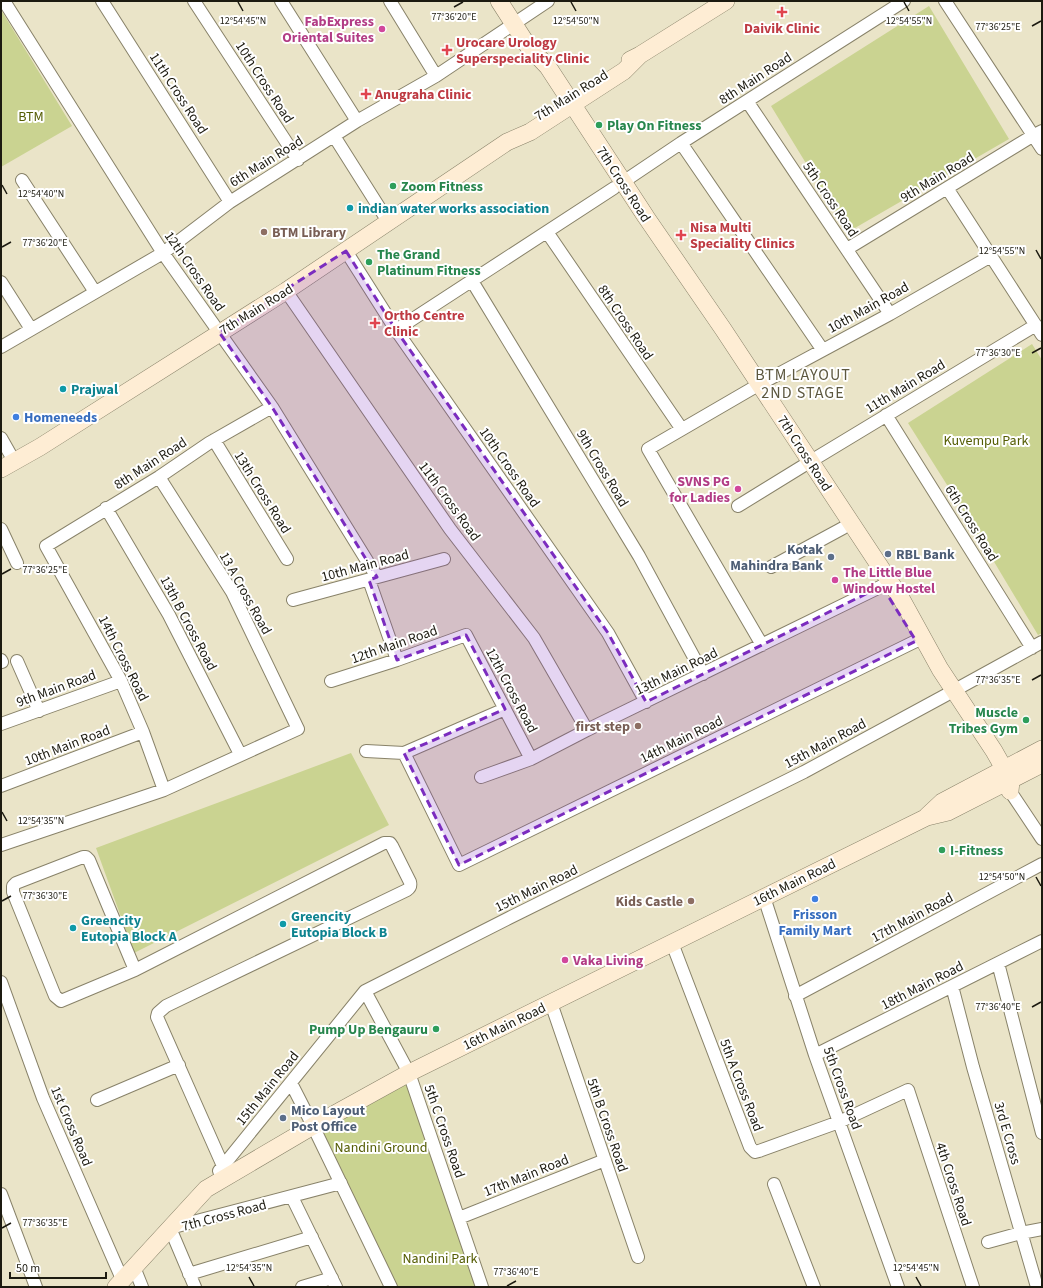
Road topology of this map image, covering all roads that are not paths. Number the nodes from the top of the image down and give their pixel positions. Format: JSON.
{"nodes":[{"id":1,"x":4,"y":1,"type":"edge"},
{"id":2,"x":102,"y":1,"type":"edge"},
{"id":3,"x":194,"y":1,"type":"edge"},
{"id":4,"x":281,"y":1,"type":"edge"},
{"id":5,"x":390,"y":1,"type":"edge"},
{"id":6,"x":499,"y":1,"type":"edge"},
{"id":7,"x":548,"y":1,"type":"edge"},
{"id":8,"x":726,"y":1,"type":"edge"},
{"id":9,"x":904,"y":1,"type":"edge"},
{"id":10,"x":945,"y":1,"type":"edge"},
{"id":11,"x":513,"y":24,"type":"junction"},
{"id":12,"x":436,"y":76,"type":"junction"},
{"id":13,"x":747,"y":102,"type":"junction"},
{"id":14,"x":566,"y":103,"type":"junction"},
{"id":15,"x":357,"y":121,"type":"junction"},
{"id":16,"x":1038,"y":133,"type":"edge"},
{"id":17,"x":334,"y":136,"type":"junction"},
{"id":18,"x":681,"y":144,"type":"junction"},
{"id":19,"x":1042,"y":149,"type":"edge"},
{"id":20,"x":298,"y":160,"type":"junction"},
{"id":21,"x":22,"y":180,"type":"dead end"},
{"id":22,"x":618,"y":185,"type":"junction"},
{"id":23,"x":947,"y":188,"type":"junction"},
{"id":24,"x":230,"y":202,"type":"junction"},
{"id":25,"x":389,"y":223,"type":"junction"},
{"id":26,"x":547,"y":232,"type":"junction"},
{"id":27,"x":847,"y":249,"type":"junction"},
{"id":28,"x":346,"y":251,"type":"junction"},
{"id":29,"x":163,"y":252,"type":"junction"},
{"id":30,"x":991,"y":256,"type":"junction"},
{"id":31,"x":472,"y":280,"type":"junction"},
{"id":32,"x":1,"y":282,"type":"edge"},
{"id":33,"x":286,"y":291,"type":"junction"},
{"id":34,"x":95,"y":292,"type":"junction"},
{"id":35,"x":890,"y":314,"type":"junction"},
{"id":36,"x":31,"y":329,"type":"junction"},
{"id":37,"x":396,"y":330,"type":"junction"},
{"id":38,"x":1039,"y":330,"type":"edge"},
{"id":39,"x":219,"y":332,"type":"junction"},
{"id":40,"x":1,"y":347,"type":"edge"},
{"id":41,"x":822,"y":349,"type":"junction"},
{"id":42,"x":756,"y":386,"type":"junction"},
{"id":43,"x":272,"y":407,"type":"junction"},
{"id":44,"x":886,"y":415,"type":"junction"},
{"id":45,"x":681,"y":428,"type":"junction"},
{"id":46,"x":1,"y":438,"type":"edge"},
{"id":47,"x":214,"y":440,"type":"junction"},
{"id":48,"x":807,"y":464,"type":"junction"},
{"id":49,"x":7,"y":465,"type":"edge"},
{"id":50,"x":159,"y":477,"type":"junction"},
{"id":51,"x":738,"y":506,"type":"dead end"},
{"id":52,"x":106,"y":508,"type":"junction"},
{"id":53,"x":843,"y":528,"type":"junction"},
{"id":54,"x":1,"y":529,"type":"edge"},
{"id":55,"x":46,"y":546,"type":"joint"},
{"id":56,"x":287,"y":559,"type":"dead end"},
{"id":57,"x":444,"y":559,"type":"dead end"},
{"id":58,"x":17,"y":563,"type":"dead end"},
{"id":59,"x":771,"y":567,"type":"dead end"},
{"id":60,"x":373,"y":578,"type":"junction"},
{"id":61,"x":882,"y":586,"type":"junction"},
{"id":62,"x":293,"y":600,"type":"dead end"},
{"id":63,"x":466,"y":635,"type":"joint"},
{"id":64,"x":916,"y":641,"type":"junction"},
{"id":65,"x":762,"y":644,"type":"junction"},
{"id":66,"x":1037,"y":645,"type":"edge"},
{"id":67,"x":396,"y":660,"type":"junction"},
{"id":68,"x":18,"y":662,"type":"dead end"},
{"id":69,"x":703,"y":674,"type":"junction"},
{"id":70,"x":121,"y":681,"type":"junction"},
{"id":71,"x":331,"y":681,"type":"dead end"},
{"id":72,"x":950,"y":693,"type":"junction"},
{"id":73,"x":646,"y":702,"type":"junction"},
{"id":74,"x":505,"y":709,"type":"junction"},
{"id":75,"x":39,"y":711,"type":"junction"},
{"id":76,"x":1,"y":724,"type":"edge"},
{"id":77,"x":587,"y":730,"type":"junction"},
{"id":78,"x":143,"y":732,"type":"junction"},
{"id":79,"x":1042,"y":749,"type":"edge"},
{"id":80,"x":366,"y":750,"type":"dead end"},
{"id":81,"x":404,"y":753,"type":"junction"},
{"id":82,"x":240,"y":754,"type":"junction"},
{"id":83,"x":532,"y":759,"type":"junction"},
{"id":84,"x":1042,"y":764,"type":"edge"},
{"id":85,"x":481,"y":778,"type":"dead end"},
{"id":86,"x":1005,"y":780,"type":"junction"},
{"id":87,"x":1,"y":786,"type":"edge"},
{"id":88,"x":164,"y":790,"type":"junction"},
{"id":89,"x":1042,"y":839,"type":"edge"},
{"id":90,"x":1,"y":845,"type":"edge"},
{"id":91,"x":1042,"y":864,"type":"edge"},
{"id":92,"x":764,"y":897,"type":"junction"},
{"id":93,"x":1042,"y":941,"type":"edge"},
{"id":94,"x":672,"y":942,"type":"junction"},
{"id":95,"x":998,"y":963,"type":"junction"},
{"id":96,"x":135,"y":970,"type":"junction"},
{"id":97,"x":1,"y":982,"type":"edge"},
{"id":98,"x":952,"y":986,"type":"junction"},
{"id":99,"x":365,"y":991,"type":"junction"},
{"id":100,"x":795,"y":996,"type":"junction"},
{"id":101,"x":551,"y":1003,"type":"junction"},
{"id":102,"x":816,"y":1055,"type":"junction"},
{"id":103,"x":179,"y":1065,"type":"junction"},
{"id":104,"x":409,"y":1073,"type":"junction"},
{"id":105,"x":291,"y":1083,"type":"junction"},
{"id":106,"x":97,"y":1100,"type":"dead end"},
{"id":107,"x":839,"y":1122,"type":"junction"},
{"id":108,"x":313,"y":1126,"type":"junction"},
{"id":109,"x":1042,"y":1133,"type":"edge"},
{"id":110,"x":605,"y":1160,"type":"junction"},
{"id":111,"x":222,"y":1166,"type":"junction"},
{"id":112,"x":341,"y":1183,"type":"junction"},
{"id":113,"x":774,"y":1184,"type":"dead end"},
{"id":114,"x":206,"y":1189,"type":"junction"},
{"id":115,"x":1,"y":1194,"type":"edge"},
{"id":116,"x":292,"y":1197,"type":"junction"},
{"id":117,"x":459,"y":1218,"type":"junction"},
{"id":118,"x":170,"y":1228,"type":"junction"},
{"id":119,"x":1042,"y":1230,"type":"edge"},
{"id":120,"x":1021,"y":1233,"type":"junction"},
{"id":121,"x":312,"y":1237,"type":"junction"},
{"id":122,"x":988,"y":1242,"type":"dead end"},
{"id":123,"x":638,"y":1257,"type":"dead end"},
{"id":124,"x":189,"y":1274,"type":"junction"},
{"id":125,"x":124,"y":1278,"type":"edge"},
{"id":126,"x":334,"y":1282,"type":"edge"},
{"id":127,"x":36,"y":1287,"type":"edge"},
{"id":128,"x":142,"y":1287,"type":"edge"},
{"id":129,"x":195,"y":1287,"type":"edge"},
{"id":130,"x":302,"y":1287,"type":"edge"},
{"id":131,"x":391,"y":1287,"type":"edge"},
{"id":132,"x":482,"y":1287,"type":"edge"},
{"id":133,"x":814,"y":1287,"type":"edge"},
{"id":134,"x":898,"y":1287,"type":"edge"},
{"id":135,"x":973,"y":1287,"type":"edge"},
{"id":136,"x":1037,"y":1287,"type":"edge"}],
"edges":[{"from":1,"to":29,"type":"street","name":"12th Cross Road"},
{"from":2,"to":24,"type":"street","name":"11th Cross Road"},
{"from":3,"to":20,"type":"street","name":"10th Cross Road"},
{"from":4,"to":15,"type":"street"},
{"from":5,"to":12,"type":"street"},
{"from":6,"to":11,"type":"street","name":"7th Cross Road"},
{"from":7,"to":11,"type":"street","name":"6th Main Road"},
{"from":8,"to":14,"type":"street","name":"7th Main Road"},
{"from":9,"to":13,"type":"street","name":"8th Main Road"},
{"from":10,"to":16,"type":"street"},
{"from":11,"to":12,"type":"street","name":"6th Main Road"},
{"from":11,"to":14,"type":"street","name":"7th Cross Road"},
{"from":12,"to":15,"type":"street","name":"6th Main Road"},
{"from":13,"to":18,"type":"street","name":"8th Main Road"},
{"from":13,"to":27,"type":"street","name":"5th Cross Road"},
{"from":14,"to":22,"type":"street","name":"7th Cross Road"},
{"from":14,"to":25,"type":"street","name":"7th Main Road"},
{"from":15,"to":17,"type":"street","name":"6th Main Road"},
{"from":16,"to":19,"type":"street"},
{"from":16,"to":23,"type":"street","name":"9th Main Road"},
{"from":17,"to":20,"type":"street","name":"6th Main Road"},
{"from":17,"to":25,"type":"street"},
{"from":18,"to":22,"type":"street","name":"8th Main Road"},
{"from":18,"to":41,"type":"street"},
{"from":20,"to":24,"type":"street","name":"6th Main Road"},
{"from":21,"to":34,"type":"street"},
{"from":22,"to":26,"type":"street","name":"8th Main Road"},
{"from":22,"to":42,"type":"street","name":"7th Cross Road"},
{"from":23,"to":27,"type":"street","name":"9th Main Road"},
{"from":23,"to":30,"type":"street"},
{"from":24,"to":29,"type":"street","name":"6th Main Road"},
{"from":25,"to":28,"type":"street","name":"7th Main Road"},
{"from":26,"to":31,"type":"street","name":"8th Main Road"},
{"from":26,"to":45,"type":"street","name":"8th Cross Road"},
{"from":27,"to":35,"type":"street","name":"5th Cross Road"},
{"from":28,"to":33,"type":"street","name":"7th Main Road"},
{"from":28,"to":37,"type":"street","name":"10th Cross Road"},
{"from":29,"to":34,"type":"street","name":"6th Main Road"},
{"from":29,"to":39,"type":"street","name":"12th Cross Road"},
{"from":30,"to":35,"type":"street","name":"10th Main Road"},
{"from":30,"to":38,"type":"street"},
{"from":31,"to":37,"type":"street","name":"8th Main Road"},
{"from":31,"to":69,"type":"street","name":"9th Cross Road"},
{"from":32,"to":36,"type":"street"},
{"from":33,"to":39,"type":"street","name":"7th Main Road"},
{"from":33,"to":77,"type":"street","name":"11th Cross Road"},
{"from":34,"to":36,"type":"street","name":"6th Main Road"},
{"from":35,"to":41,"type":"street","name":"10th Main Road"},
{"from":36,"to":40,"type":"street","name":"6th Main Road"},
{"from":37,"to":73,"type":"street","name":"10th Cross Road"},
{"from":38,"to":44,"type":"street","name":"11th Main Road"},
{"from":39,"to":43,"type":"street","name":"12th Cross Road"},
{"from":39,"to":49,"type":"street","name":"7th Main Road"},
{"from":41,"to":42,"type":"street","name":"10th Main Road"},
{"from":42,"to":45,"type":"street","name":"10th Main Road"},
{"from":42,"to":48,"type":"street","name":"7th Cross Road"},
{"from":43,"to":47,"type":"street","name":"8th Main Road"},
{"from":43,"to":60,"type":"street","name":"12th Cross Road"},
{"from":44,"to":48,"type":"street","name":"11th Main Road"},
{"from":44,"to":66,"type":"street","name":"6th Cross Road"},
{"from":45,"to":65,"type":"street","name":"10th Main Road"},
{"from":46,"to":49,"type":"street"},
{"from":47,"to":50,"type":"street","name":"8th Main Road"},
{"from":47,"to":56,"type":"street","name":"13th Cross Road"},
{"from":48,"to":51,"type":"street","name":"11th Main Road"},
{"from":48,"to":53,"type":"street","name":"7th Cross Road"},
{"from":48,"to":72,"type":"street","name":"7th Cross Road"},
{"from":50,"to":52,"type":"street","name":"8th Main Road"},
{"from":50,"to":82,"type":"street","name":"13 A Cross Road"},
{"from":52,"to":55,"type":"street","name":"8th Main Road"},
{"from":52,"to":82,"type":"street","name":"13th B Cross Road"},
{"from":53,"to":59,"type":"street"},
{"from":53,"to":61,"type":"street","name":"7th Cross Road"},
{"from":54,"to":58,"type":"street"},
{"from":55,"to":70,"type":"street","name":"14th Cross Road"},
{"from":57,"to":60,"type":"street","name":"10th Main Road"},
{"from":60,"to":62,"type":"street","name":"10th Main Road"},
{"from":60,"to":67,"type":"street","name":"12th Cross Road"},
{"from":61,"to":64,"type":"street","name":"7th Cross Road"},
{"from":61,"to":65,"type":"street","name":"13th Main Road"},
{"from":63,"to":67,"type":"street","name":"12th Main Road"},
{"from":63,"to":74,"type":"street","name":"12th Cross Road"},
{"from":64,"to":72,"type":"street","name":"7th Cross Road"},
{"from":64,"to":81,"type":"street","name":"14th Main Road"},
{"from":65,"to":69,"type":"street","name":"13th Main Road"},
{"from":66,"to":72,"type":"street","name":"15th Main Road"},
{"from":67,"to":71,"type":"street","name":"12th Main Road"},
{"from":68,"to":75,"type":"street"},
{"from":69,"to":73,"type":"street","name":"13th Main Road"},
{"from":70,"to":75,"type":"street","name":"9th Main Road"},
{"from":70,"to":78,"type":"street","name":"14th Cross Road"},
{"from":72,"to":86,"type":"street","name":"7th Cross Road"},
{"from":72,"to":99,"type":"street","name":"15th Main Road"},
{"from":73,"to":77,"type":"street","name":"13th Main Road"},
{"from":74,"to":81,"type":"street"},
{"from":74,"to":83,"type":"street","name":"12th Cross Road"},
{"from":75,"to":76,"type":"street","name":"9th Main Road"},
{"from":77,"to":83,"type":"street","name":"13th Main Road"},
{"from":78,"to":87,"type":"street","name":"10th Main Road"},
{"from":78,"to":88,"type":"street","name":"14th Cross Road"},
{"from":79,"to":86,"type":"street","name":"16th Main Road"},
{"from":80,"to":81,"type":"street"},
{"from":82,"to":88,"type":"street"},
{"from":83,"to":85,"type":"street","name":"13th Main Road"},
{"from":84,"to":86,"type":"street","name":"16th Main Road"},
{"from":86,"to":89,"type":"street","name":"7th Cross Road"},
{"from":86,"to":92,"type":"street","name":"16th Main Road"},
{"from":88,"to":90,"type":"street"},
{"from":91,"to":100,"type":"street","name":"17th Main Road"},
{"from":92,"to":94,"type":"street","name":"16th Main Road"},
{"from":92,"to":100,"type":"street","name":"5th Cross Road"},
{"from":93,"to":95,"type":"street","name":"18th Main Road"},
{"from":94,"to":101,"type":"street","name":"16th Main Road"},
{"from":94,"to":107,"type":"street","name":"5th A Cross Road"},
{"from":95,"to":98,"type":"street","name":"18th Main Road"},
{"from":95,"to":109,"type":"street"},
{"from":96,"to":96,"type":"street"},
{"from":96,"to":103,"type":"street"},
{"from":97,"to":125,"type":"street","name":"1st Cross Road"},
{"from":98,"to":102,"type":"street","name":"18th Main Road"},
{"from":98,"to":120,"type":"street","name":"3rd E Cross"},
{"from":99,"to":104,"type":"street","name":"5th C Cross Road"},
{"from":99,"to":105,"type":"street","name":"15th Main Road"},
{"from":100,"to":102,"type":"street","name":"5th Cross Road"},
{"from":101,"to":104,"type":"street","name":"16th Main Road"},
{"from":101,"to":110,"type":"street","name":"5th B Cross Road"},
{"from":102,"to":107,"type":"street","name":"5th Cross Road"},
{"from":103,"to":106,"type":"street"},
{"from":103,"to":111,"type":"street"},
{"from":104,"to":108,"type":"street","name":"16th Main Road"},
{"from":104,"to":117,"type":"street","name":"5th C Cross Road"},
{"from":105,"to":108,"type":"street"},
{"from":105,"to":111,"type":"street","name":"15th Main Road"},
{"from":107,"to":134,"type":"street","name":"5th Cross Road"},
{"from":107,"to":135,"type":"street","name":"4th Cross Road"},
{"from":108,"to":112,"type":"street"},
{"from":108,"to":114,"type":"street","name":"16th Main Road"},
{"from":110,"to":117,"type":"street","name":"17th Main Road"},
{"from":110,"to":123,"type":"street","name":"5th B Cross Road"},
{"from":111,"to":114,"type":"street","name":"15th Main Road"},
{"from":112,"to":116,"type":"street","name":"7th Cross Road"},
{"from":112,"to":131,"type":"street"},
{"from":113,"to":133,"type":"street"},
{"from":114,"to":118,"type":"street","name":"16th Main Road"},
{"from":115,"to":127,"type":"street"},
{"from":116,"to":118,"type":"street","name":"7th Cross Road"},
{"from":116,"to":121,"type":"street"},
{"from":117,"to":132,"type":"street","name":"5th C Cross Road"},
{"from":118,"to":124,"type":"street","name":"7th Cross Road"},
{"from":118,"to":125,"type":"street","name":"16th Main Road"},
{"from":119,"to":120,"type":"street"},
{"from":120,"to":122,"type":"street"},
{"from":120,"to":136,"type":"street","name":"3rd E Cross"},
{"from":121,"to":124,"type":"street"},
{"from":121,"to":126,"type":"street"},
{"from":124,"to":129,"type":"street","name":"7th Cross Road"},
{"from":125,"to":128,"type":"street"},
{"from":126,"to":130,"type":"street"}]}
